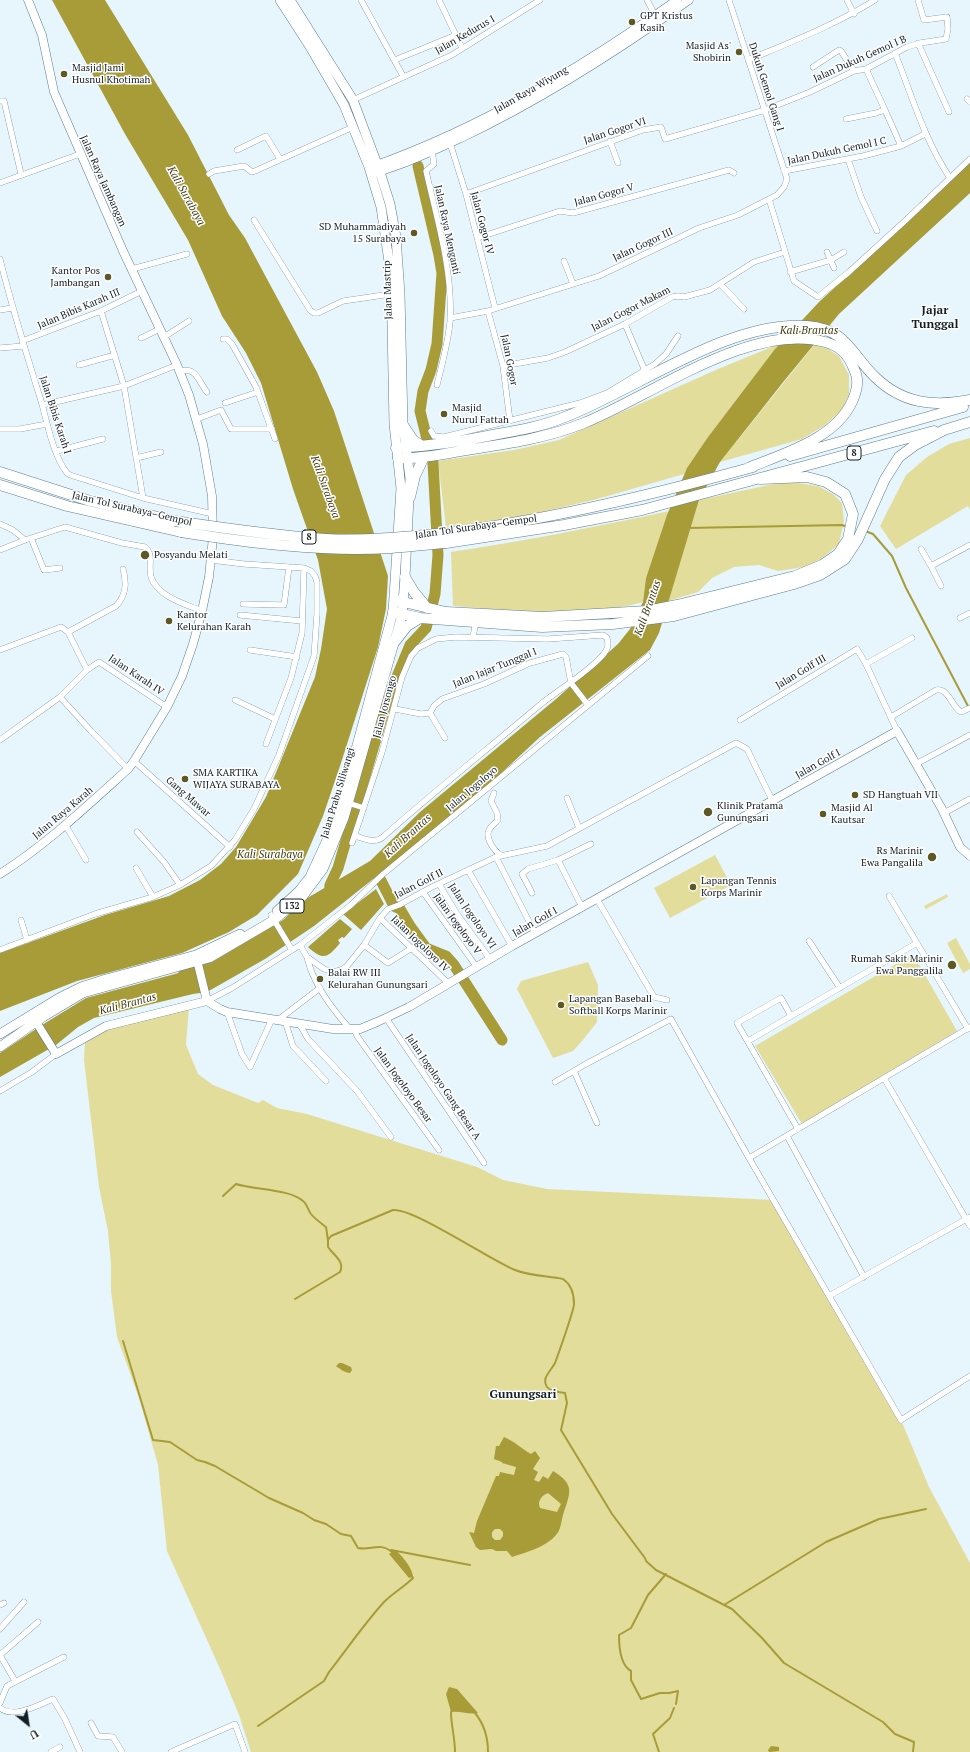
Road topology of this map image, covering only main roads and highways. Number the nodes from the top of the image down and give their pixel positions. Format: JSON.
{"nodes":[{"id":1,"x":28,"y":0,"type":"edge"},
{"id":2,"x":280,"y":0,"type":"edge"},
{"id":3,"x":290,"y":0,"type":"edge"},
{"id":4,"x":677,"y":0,"type":"edge"},
{"id":5,"x":689,"y":0,"type":"edge"},
{"id":6,"x":621,"y":43,"type":"junction"},
{"id":7,"x":430,"y":148,"type":"junction"},
{"id":8,"x":374,"y":169,"type":"junction"},
{"id":9,"x":837,"y":340,"type":"junction"},
{"id":10,"x":970,"y":400,"type":"edge"},
{"id":11,"x":970,"y":405,"type":"edge"},
{"id":12,"x":970,"y":422,"type":"edge"},
{"id":13,"x":403,"y":426,"type":"junction"},
{"id":14,"x":486,"y":437,"type":"junction"},
{"id":15,"x":406,"y":448,"type":"junction"},
{"id":16,"x":428,"y":451,"type":"junction"},
{"id":17,"x":397,"y":453,"type":"junction"},
{"id":18,"x":408,"y":459,"type":"junction"},
{"id":19,"x":748,"y":468,"type":"junction"},
{"id":20,"x":0,"y":472,"type":"edge"},
{"id":21,"x":760,"y":479,"type":"junction"},
{"id":22,"x":0,"y":486,"type":"edge"},
{"id":23,"x":410,"y":497,"type":"junction"},
{"id":24,"x":445,"y":538,"type":"junction"},
{"id":25,"x":853,"y":539,"type":"junction"},
{"id":26,"x":211,"y":560,"type":"joint"},
{"id":27,"x":405,"y":577,"type":"junction"},
{"id":28,"x":399,"y":602,"type":"junction"},
{"id":29,"x":428,"y":609,"type":"junction"},
{"id":30,"x":397,"y":613,"type":"junction"},
{"id":31,"x":444,"y":616,"type":"junction"},
{"id":32,"x":422,"y":618,"type":"junction"},
{"id":33,"x":477,"y":618,"type":"junction"},
{"id":34,"x":393,"y":644,"type":"junction"},
{"id":35,"x":959,"y":842,"type":"junction"},
{"id":36,"x":970,"y":849,"type":"edge"},
{"id":37,"x":970,"y":856,"type":"edge"},
{"id":38,"x":0,"y":874,"type":"edge"},
{"id":39,"x":274,"y":920,"type":"junction"},
{"id":40,"x":198,"y":962,"type":"junction"},
{"id":41,"x":206,"y":998,"type":"junction"},
{"id":42,"x":35,"y":1021,"type":"junction"},
{"id":43,"x":0,"y":1034,"type":"edge"},
{"id":44,"x":0,"y":1047,"type":"edge"}],
"edges":[{"from":1,"to":26,"type":"main road","name":"Jalan Raya Jambangan"},
{"from":2,"to":8,"type":"main road","name":"Jalan Mastrip"},
{"from":3,"to":8,"type":"main road","name":"Jalan Mastrip"},
{"from":4,"to":6,"type":"main road"},
{"from":5,"to":6,"type":"main road","name":"Jalan Raya Wiyung"},
{"from":6,"to":7,"type":"main road","name":"Jalan Raya Wiyung"},
{"from":6,"to":7,"type":"main road","name":"Jalan Raya Wiyung"},
{"from":7,"to":8,"type":"main road","name":"Jalan Raya Wiyung"},
{"from":8,"to":13,"type":"main road","name":"Jalan Mastrip"},
{"from":8,"to":17,"type":"main road","name":"Jalan Mastrip"},
{"from":9,"to":10,"type":"highway"},
{"from":9,"to":14,"type":"highway"},
{"from":9,"to":14,"type":"highway"},
{"from":9,"to":19,"type":"highway"},
{"from":11,"to":19,"type":"highway","name":"Jalan Tol Surabaya–Gempol","number":"8"},
{"from":12,"to":21,"type":"highway","name":"Jalan Tol Surabaya–Gempol","number":"8"},
{"from":12,"to":25,"type":"highway"},
{"from":13,"to":15,"type":"main road","name":"Jalan Mastrip"},
{"from":13,"to":16,"type":"highway"},
{"from":14,"to":16,"type":"highway"},
{"from":15,"to":16,"type":"highway"},
{"from":15,"to":17,"type":"highway"},
{"from":15,"to":18,"type":"main road","name":"Jalan Mastrip"},
{"from":16,"to":18,"type":"highway"},
{"from":16,"to":23,"type":"highway"},
{"from":17,"to":18,"type":"highway"},
{"from":17,"to":28,"type":"main road","name":"Jalan Mastrip"},
{"from":18,"to":23,"type":"main road","name":"Jalan Mastrip"},
{"from":19,"to":24,"type":"highway","name":"Jalan Tol Surabaya–Gempol","number":"8"},
{"from":20,"to":24,"type":"highway","name":"Jalan Tol Surabaya–Gempol","number":"8","bridge":true},
{"from":21,"to":24,"type":"highway","name":"Jalan Tol Surabaya–Gempol","number":"8"},
{"from":21,"to":25,"type":"highway"},
{"from":22,"to":24,"type":"highway","name":"Jalan Tol Surabaya–Gempol","number":"8","bridge":true},
{"from":23,"to":27,"type":"main road","name":"Jalan Mastrip"},
{"from":25,"to":33,"type":"highway"},
{"from":25,"to":33,"type":"highway"},
{"from":26,"to":38,"type":"main road","name":"Jalan Raya Karah"},
{"from":27,"to":28,"type":"main road","name":"Jalan Mastrip"},
{"from":27,"to":29,"type":"highway"},
{"from":28,"to":29,"type":"highway"},
{"from":28,"to":30,"type":"main road"},
{"from":29,"to":31,"type":"highway"},
{"from":30,"to":32,"type":"highway"},
{"from":30,"to":34,"type":"main road","name":"Jalan Prabu Siliwangi","number":"132"},
{"from":30,"to":39,"type":"main road","name":"Jalan Prabu Siliwangi","number":"132"},
{"from":31,"to":32,"type":"highway"},
{"from":31,"to":33,"type":"highway"},
{"from":32,"to":34,"type":"highway"},
{"from":34,"to":39,"type":"main road","name":"Jalan Prabu Siliwangi","number":"132"},
{"from":35,"to":36,"type":"main road"},
{"from":35,"to":37,"type":"main road"},
{"from":35,"to":41,"type":"main road","name":"Jalan Golf I"},
{"from":39,"to":40,"type":"main road","name":"Jalan Prabu Siliwangi","number":"132"},
{"from":40,"to":41,"type":"main road"},
{"from":40,"to":42,"type":"main road","name":"Jalan Prabu Siliwangi","number":"132"},
{"from":41,"to":42,"type":"main road"},
{"from":42,"to":43,"type":"main road","name":"Jalan Prabu Siliwangi","number":"132"},
{"from":42,"to":44,"type":"main road","name":"Jalan Prabu Siliwangi","number":"132"}]}
